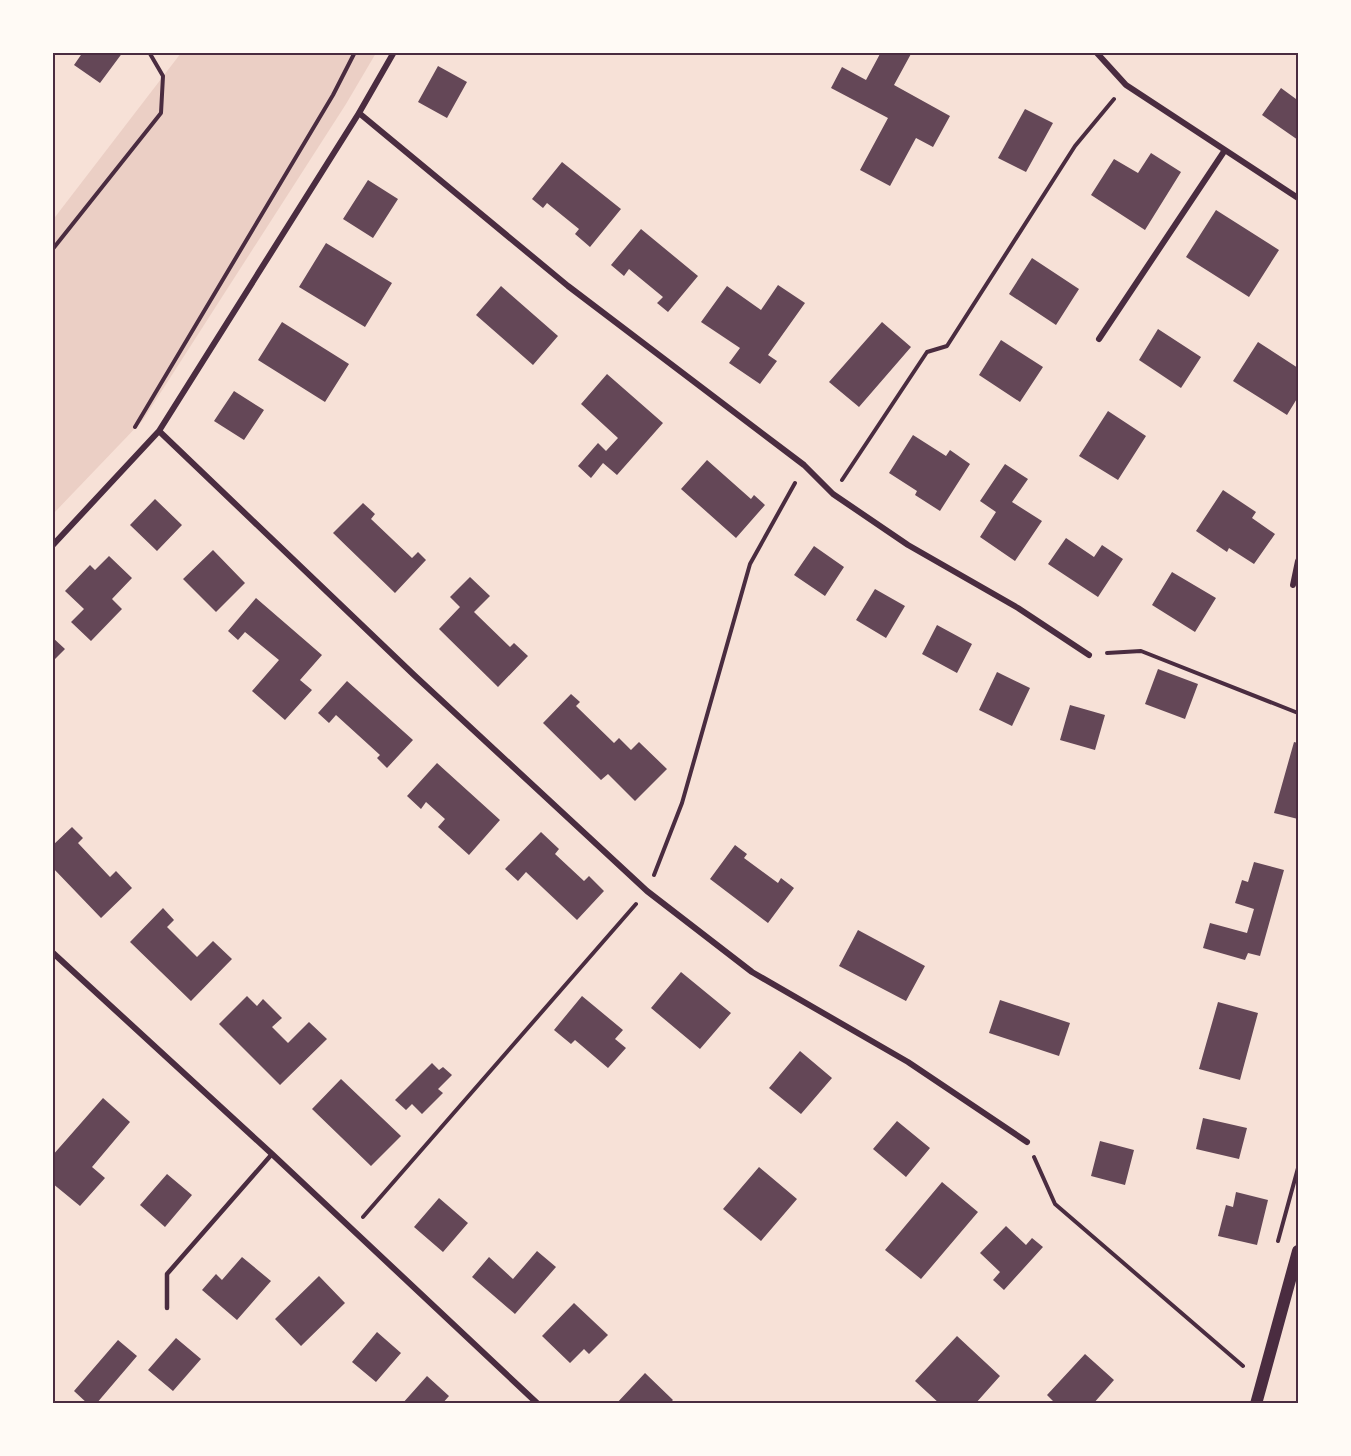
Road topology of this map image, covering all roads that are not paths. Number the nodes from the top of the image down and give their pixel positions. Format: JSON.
{"nodes":[{"id":1,"x":394,"y":52,"type":"edge"},
{"id":2,"x":1096,"y":52,"type":"edge"},
{"id":3,"x":359,"y":113,"type":"junction"},
{"id":4,"x":1226,"y":150,"type":"junction"},
{"id":5,"x":1299,"y":198,"type":"edge"},
{"id":6,"x":1099,"y":339,"type":"dead end"},
{"id":7,"x":159,"y":431,"type":"junction"},
{"id":8,"x":52,"y":546,"type":"edge"},
{"id":9,"x":1299,"y":561,"type":"edge"},
{"id":10,"x":1293,"y":585,"type":"dead end"},
{"id":11,"x":1089,"y":655,"type":"road end"},
{"id":12,"x":52,"y":952,"type":"edge"},
{"id":13,"x":1027,"y":1142,"type":"road end"},
{"id":14,"x":273,"y":1154,"type":"junction"},
{"id":15,"x":1299,"y":1251,"type":"edge"},
{"id":16,"x":167,"y":1308,"type":"dead end"},
{"id":17,"x":538,"y":1404,"type":"edge"},
{"id":18,"x":1256,"y":1404,"type":"edge"}],
"edges":[{"from":1,"to":3,"type":"street"},
{"from":2,"to":4,"type":"street"},
{"from":3,"to":7,"type":"street"},
{"from":3,"to":11,"type":"street"},
{"from":4,"to":5,"type":"street"},
{"from":4,"to":6,"type":"street"},
{"from":7,"to":8,"type":"street"},
{"from":7,"to":13,"type":"street"},
{"from":9,"to":10,"type":"street"},
{"from":12,"to":14,"type":"street"},
{"from":14,"to":16,"type":"lane"},
{"from":14,"to":17,"type":"street"},
{"from":15,"to":18,"type":"main road"}]}
